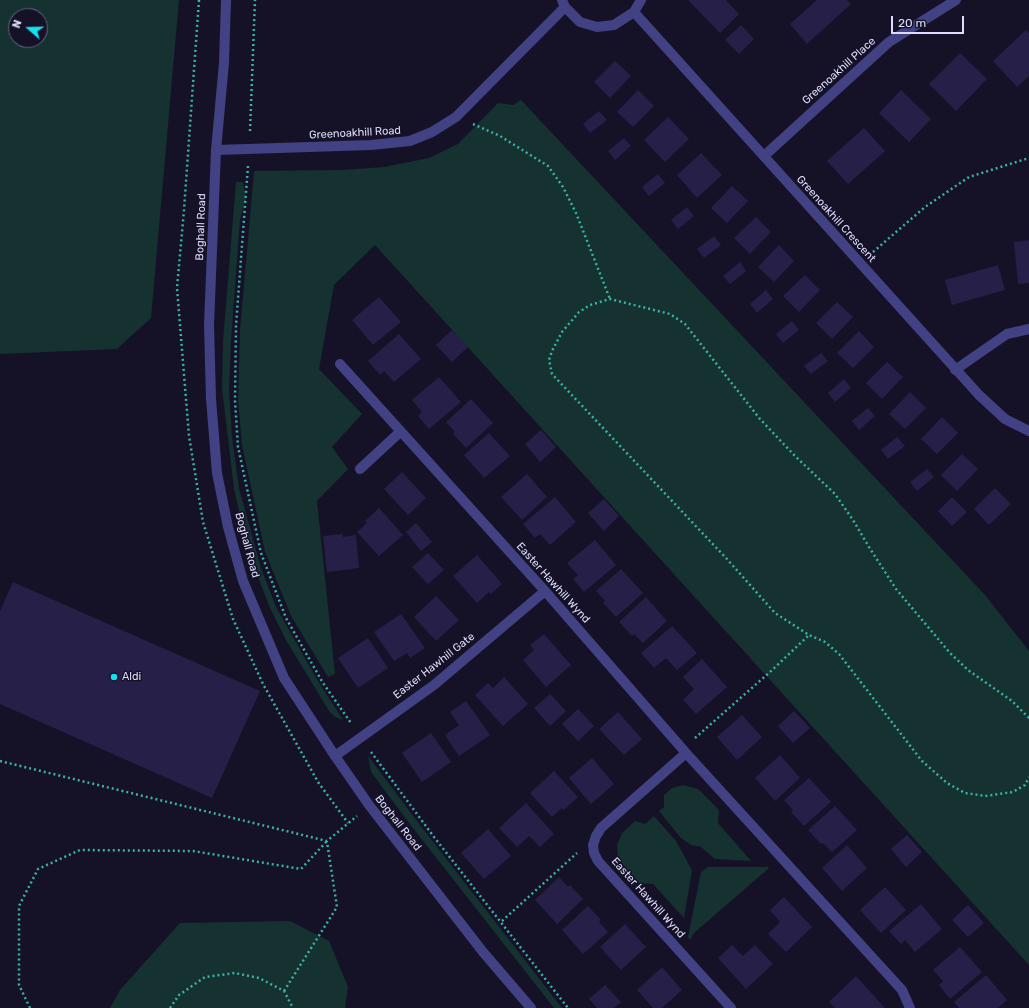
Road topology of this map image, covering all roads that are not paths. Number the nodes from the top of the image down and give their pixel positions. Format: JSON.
{"nodes":[{"id":1,"x":226,"y":0,"type":"edge"},
{"id":2,"x":641,"y":0,"type":"edge"},
{"id":3,"x":956,"y":0,"type":"edge"},
{"id":4,"x":563,"y":4,"type":"edge"},
{"id":5,"x":634,"y":12,"type":"junction"},
{"id":6,"x":216,"y":150,"type":"junction"},
{"id":7,"x":764,"y":156,"type":"junction"},
{"id":8,"x":1029,"y":329,"type":"edge"},
{"id":9,"x":340,"y":364,"type":"dead end"},
{"id":10,"x":955,"y":370,"type":"junction"},
{"id":11,"x":1029,"y":431,"type":"edge"},
{"id":12,"x":400,"y":432,"type":"junction"},
{"id":13,"x":360,"y":469,"type":"dead end"},
{"id":14,"x":545,"y":591,"type":"junction"},
{"id":15,"x":684,"y":751,"type":"junction"},
{"id":16,"x":335,"y":756,"type":"junction"},
{"id":17,"x":531,"y":1008,"type":"edge"},
{"id":18,"x":731,"y":1008,"type":"edge"},
{"id":19,"x":910,"y":1008,"type":"edge"}],
"edges":[{"from":1,"to":6,"type":"street","name":"Boghall Road"},
{"from":2,"to":5,"type":"street","name":"Greenoakhill Road"},
{"from":3,"to":7,"type":"street","name":"Greenoakhill Place"},
{"from":4,"to":5,"type":"street","name":"Greenoakhill Road"},
{"from":4,"to":6,"type":"street","name":"Greenoakhill Road"},
{"from":5,"to":7,"type":"street","name":"Greenoakhill Crescent"},
{"from":6,"to":16,"type":"street","name":"Boghall Road"},
{"from":7,"to":10,"type":"street","name":"Greenoakhill Crescent"},
{"from":8,"to":10,"type":"street"},
{"from":9,"to":12,"type":"street","name":"Easter Hawhill Wynd"},
{"from":10,"to":11,"type":"street","name":"Greenoakhill Crescent"},
{"from":12,"to":13,"type":"street"},
{"from":12,"to":14,"type":"street","name":"Easter Hawhill Wynd"},
{"from":14,"to":15,"type":"street","name":"Easter Hawhill Wynd"},
{"from":14,"to":16,"type":"street","name":"Easter Hawhill Gate"},
{"from":15,"to":18,"type":"street","name":"Easter Hawhill Wynd"},
{"from":15,"to":19,"type":"street","name":"Easter Hawhill Wynd"},
{"from":16,"to":17,"type":"street","name":"Boghall Road"}]}
